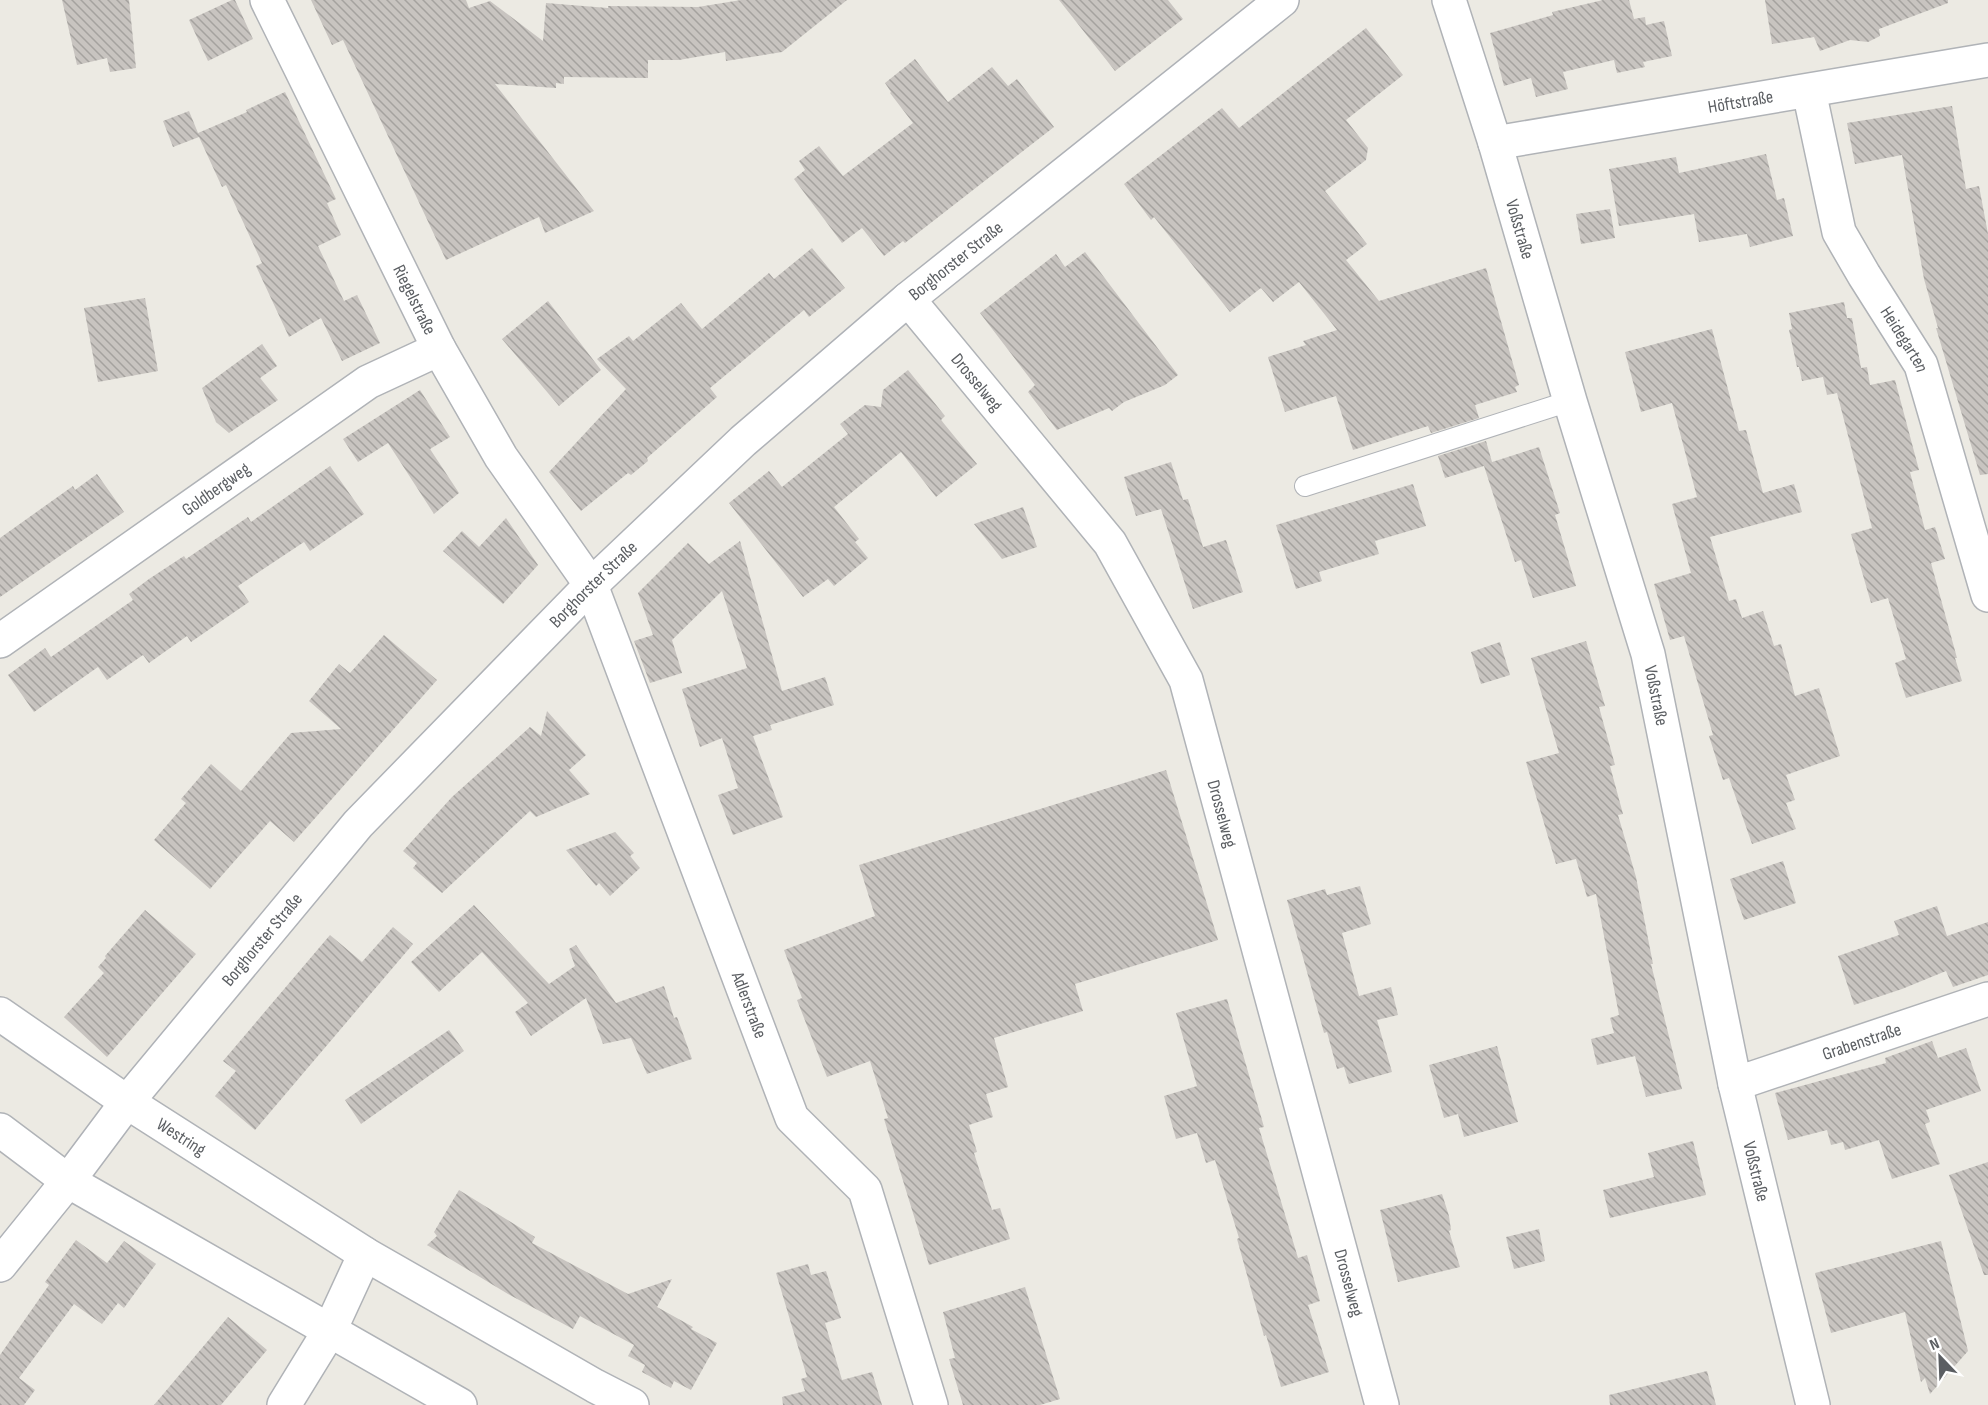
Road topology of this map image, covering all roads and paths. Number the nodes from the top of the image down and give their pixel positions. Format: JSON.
{"nodes":[{"id":1,"x":267,"y":0,"type":"edge"},
{"id":2,"x":1282,"y":0,"type":"edge"},
{"id":3,"x":1449,"y":0,"type":"edge"},
{"id":4,"x":1988,"y":60,"type":"edge"},
{"id":5,"x":1809,"y":92,"type":"junction"},
{"id":6,"x":1495,"y":144,"type":"junction"},
{"id":7,"x":908,"y":299,"type":"junction"},
{"id":8,"x":439,"y":349,"type":"junction"},
{"id":9,"x":1570,"y":400,"type":"junction"},
{"id":10,"x":1305,"y":486,"type":"dead end"},
{"id":11,"x":591,"y":585,"type":"junction"},
{"id":12,"x":1988,"y":594,"type":"edge"},
{"id":13,"x":0,"y":641,"type":"edge"},
{"id":14,"x":1988,"y":999,"type":"edge"},
{"id":15,"x":0,"y":1014,"type":"edge"},
{"id":16,"x":1735,"y":1084,"type":"junction"},
{"id":17,"x":127,"y":1102,"type":"junction"},
{"id":18,"x":0,"y":1130,"type":"edge"},
{"id":19,"x":68,"y":1181,"type":"junction"},
{"id":20,"x":365,"y":1254,"type":"junction"},
{"id":21,"x":0,"y":1265,"type":"edge"},
{"id":22,"x":330,"y":1330,"type":"junction"},
{"id":23,"x":284,"y":1405,"type":"edge"},
{"id":24,"x":460,"y":1405,"type":"edge"},
{"id":25,"x":632,"y":1405,"type":"edge"},
{"id":26,"x":931,"y":1405,"type":"edge"},
{"id":27,"x":1382,"y":1405,"type":"edge"},
{"id":28,"x":1813,"y":1405,"type":"edge"}],
"edges":[{"from":1,"to":8,"type":"street","name":"Riegelstraße"},
{"from":2,"to":7,"type":"street","name":"Borghorster Straße"},
{"from":3,"to":6,"type":"street","name":"Voßstraße"},
{"from":4,"to":5,"type":"street","name":"Höftstraße"},
{"from":5,"to":6,"type":"street","name":"Höftstraße"},
{"from":5,"to":12,"type":"street","name":"Heidegarten"},
{"from":6,"to":9,"type":"street","name":"Voßstraße"},
{"from":7,"to":11,"type":"street","name":"Borghorster Straße"},
{"from":7,"to":27,"type":"street","name":"Drosselweg"},
{"from":8,"to":11,"type":"street","name":"Riegelstraße"},
{"from":8,"to":13,"type":"street","name":"Goldbergweg"},
{"from":9,"to":10,"type":"lane"},
{"from":9,"to":16,"type":"street","name":"Voßstraße"},
{"from":11,"to":17,"type":"street","name":"Borghorster Straße"},
{"from":11,"to":26,"type":"street","name":"Adlerstraße"},
{"from":14,"to":16,"type":"street","name":"Grabenstraße"},
{"from":15,"to":17,"type":"street","name":"Westring"},
{"from":16,"to":28,"type":"street","name":"Voßstraße"},
{"from":17,"to":19,"type":"street","name":"Borghorster Straße"},
{"from":17,"to":20,"type":"street","name":"Westring"},
{"from":18,"to":19,"type":"street"},
{"from":19,"to":21,"type":"street","name":"Borghorster Straße"},
{"from":19,"to":22,"type":"street"},
{"from":20,"to":22,"type":"street"},
{"from":20,"to":25,"type":"street","name":"Westring"},
{"from":22,"to":23,"type":"street"},
{"from":22,"to":24,"type":"street"}]}
